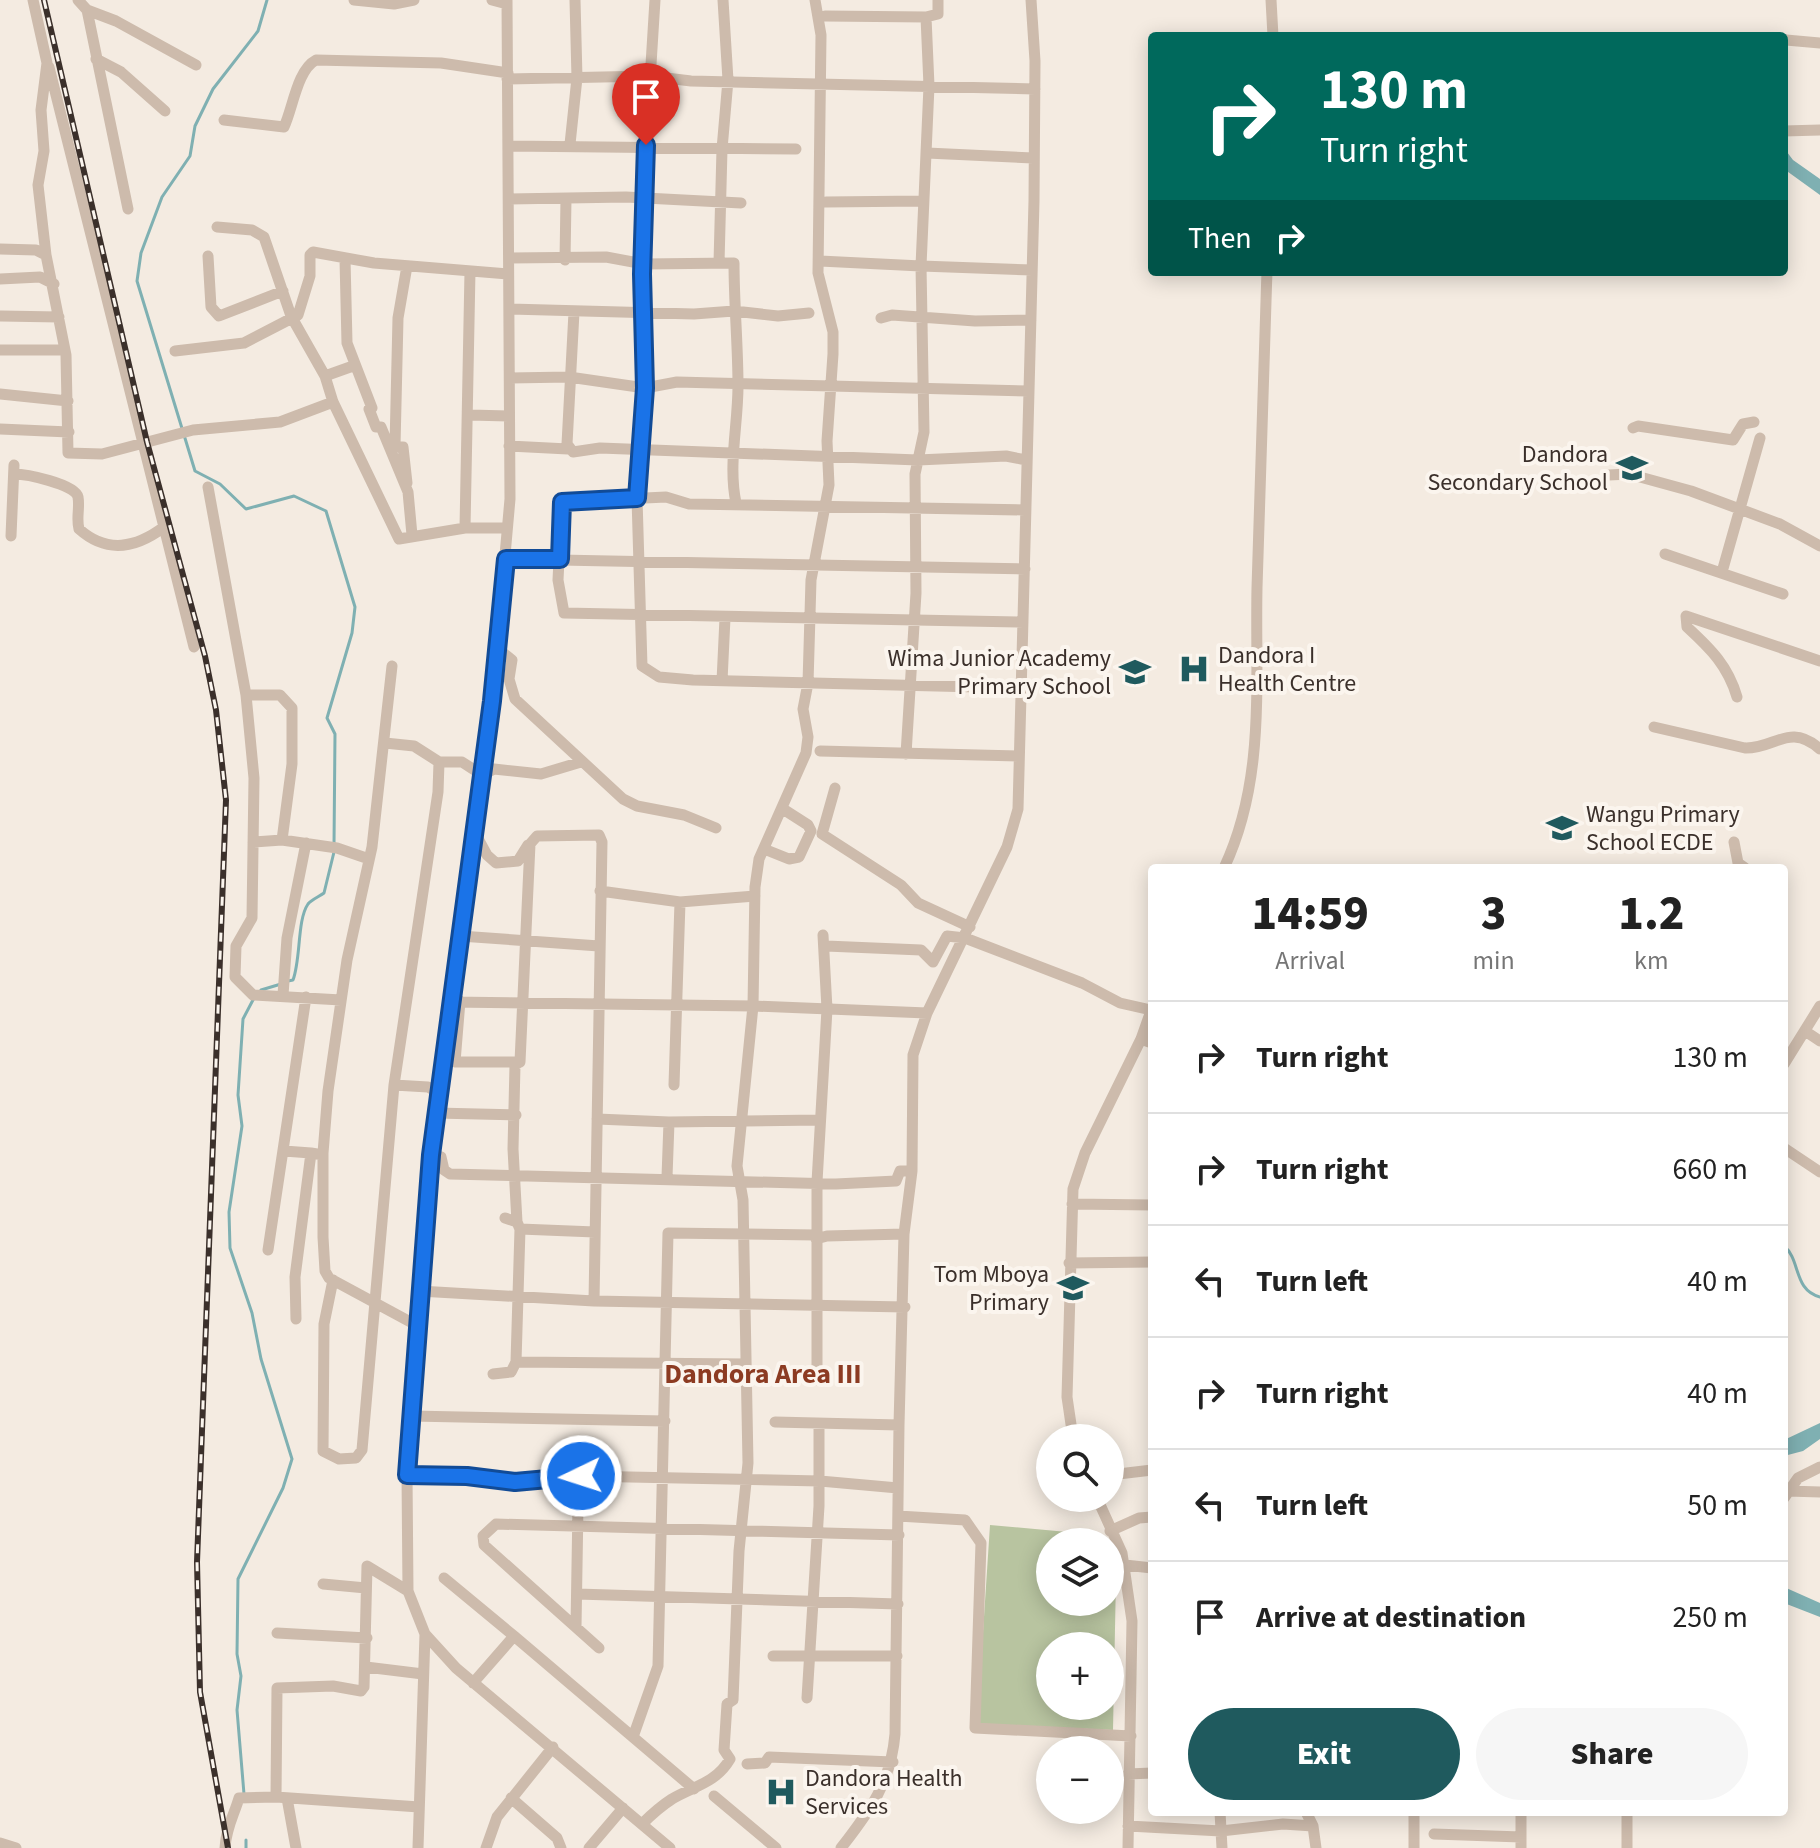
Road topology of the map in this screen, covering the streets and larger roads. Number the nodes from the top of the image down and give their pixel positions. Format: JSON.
{"nodes":[{"id":1,"x":33,"y":0,"type":"edge"},
{"id":2,"x":78,"y":0,"type":"edge"},
{"id":3,"x":354,"y":0,"type":"edge"},
{"id":4,"x":414,"y":0,"type":"edge"},
{"id":5,"x":492,"y":0,"type":"edge"},
{"id":6,"x":575,"y":0,"type":"edge"},
{"id":7,"x":655,"y":0,"type":"edge"},
{"id":8,"x":723,"y":0,"type":"edge"},
{"id":9,"x":815,"y":0,"type":"edge"},
{"id":10,"x":938,"y":0,"type":"edge"},
{"id":11,"x":1031,"y":0,"type":"edge"},
{"id":12,"x":1271,"y":0,"type":"edge"},
{"id":13,"x":507,"y":2,"type":"edge"},
{"id":14,"x":87,"y":10,"type":"junction"},
{"id":15,"x":825,"y":16,"type":"dead end"},
{"id":16,"x":926,"y":17,"type":"junction"},
{"id":17,"x":1273,"y":32,"type":"edge"},
{"id":18,"x":1788,"y":40,"type":"edge"},
{"id":19,"x":1820,"y":43,"type":"edge"},
{"id":20,"x":96,"y":59,"type":"junction"},
{"id":21,"x":47,"y":63,"type":"junction"},
{"id":22,"x":196,"y":65,"type":"dead end"},
{"id":23,"x":508,"y":76,"type":"junction"},
{"id":24,"x":650,"y":76,"type":"junction"},
{"id":25,"x":577,"y":78,"type":"junction"},
{"id":26,"x":728,"y":80,"type":"junction"},
{"id":27,"x":821,"y":83,"type":"junction"},
{"id":28,"x":929,"y":86,"type":"junction"},
{"id":29,"x":1035,"y":89,"type":"junction"},
{"id":30,"x":165,"y":111,"type":"dead end"},
{"id":31,"x":224,"y":120,"type":"dead end"},
{"id":32,"x":1820,"y":130,"type":"edge"},
{"id":33,"x":1788,"y":131,"type":"edge"},
{"id":34,"x":570,"y":144,"type":"junction"},
{"id":35,"x":646,"y":145,"type":"junction"},
{"id":36,"x":508,"y":146,"type":"junction"},
{"id":37,"x":722,"y":149,"type":"junction"},
{"id":38,"x":796,"y":149,"type":"dead end"},
{"id":39,"x":927,"y":153,"type":"junction"},
{"id":40,"x":1033,"y":158,"type":"junction"},
{"id":41,"x":509,"y":199,"type":"junction"},
{"id":42,"x":566,"y":199,"type":"junction"},
{"id":43,"x":647,"y":200,"type":"junction"},
{"id":44,"x":719,"y":201,"type":"junction"},
{"id":45,"x":922,"y":201,"type":"junction"},
{"id":46,"x":826,"y":202,"type":"dead end"},
{"id":47,"x":741,"y":203,"type":"dead end"},
{"id":48,"x":128,"y":209,"type":"dead end"},
{"id":49,"x":217,"y":227,"type":"dead end"},
{"id":50,"x":0,"y":249,"type":"edge"},
{"id":51,"x":46,"y":255,"type":"junction"},
{"id":52,"x":208,"y":256,"type":"dead end"},
{"id":53,"x":510,"y":258,"type":"junction"},
{"id":54,"x":345,"y":259,"type":"junction"},
{"id":55,"x":565,"y":260,"type":"junction"},
{"id":56,"x":820,"y":261,"type":"dead end"},
{"id":57,"x":719,"y":263,"type":"junction"},
{"id":58,"x":644,"y":264,"type":"junction"},
{"id":59,"x":407,"y":266,"type":"junction"},
{"id":60,"x":921,"y":266,"type":"junction"},
{"id":61,"x":1032,"y":270,"type":"junction"},
{"id":62,"x":470,"y":271,"type":"junction"},
{"id":63,"x":508,"y":274,"type":"junction"},
{"id":64,"x":1267,"y":276,"type":"edge"},
{"id":65,"x":0,"y":279,"type":"edge"},
{"id":66,"x":54,"y":284,"type":"junction"},
{"id":67,"x":283,"y":291,"type":"junction"},
{"id":68,"x":510,"y":309,"type":"junction"},
{"id":69,"x":734,"y":311,"type":"junction"},
{"id":70,"x":574,"y":312,"type":"junction"},
{"id":71,"x":645,"y":313,"type":"junction"},
{"id":72,"x":809,"y":313,"type":"dead end"},
{"id":73,"x":1,"y":316,"type":"edge"},
{"id":74,"x":291,"y":316,"type":"junction"},
{"id":75,"x":59,"y":317,"type":"junction"},
{"id":76,"x":923,"y":317,"type":"junction"},
{"id":77,"x":881,"y":318,"type":"dead end"},
{"id":78,"x":1031,"y":320,"type":"junction"},
{"id":79,"x":0,"y":350,"type":"edge"},
{"id":80,"x":65,"y":350,"type":"junction"},
{"id":81,"x":175,"y":351,"type":"dead end"},
{"id":82,"x":353,"y":366,"type":"junction"},
{"id":83,"x":325,"y":376,"type":"junction"},
{"id":84,"x":569,"y":377,"type":"junction"},
{"id":85,"x":510,"y":378,"type":"junction"},
{"id":86,"x":738,"y":386,"type":"junction"},
{"id":87,"x":832,"y":387,"type":"junction"},
{"id":88,"x":645,"y":388,"type":"junction"},
{"id":89,"x":922,"y":388,"type":"junction"},
{"id":90,"x":1029,"y":391,"type":"junction"},
{"id":91,"x":0,"y":394,"type":"edge"},
{"id":92,"x":68,"y":401,"type":"junction"},
{"id":93,"x":333,"y":402,"type":"junction"},
{"id":94,"x":470,"y":415,"type":"junction"},
{"id":95,"x":508,"y":416,"type":"junction"},
{"id":96,"x":1754,"y":422,"type":"dead end"},
{"id":97,"x":1633,"y":428,"type":"dead end"},
{"id":98,"x":0,"y":429,"type":"edge"},
{"id":99,"x":69,"y":432,"type":"junction"},
{"id":100,"x":1760,"y":438,"type":"dead end"},
{"id":101,"x":143,"y":443,"type":"junction"},
{"id":102,"x":392,"y":446,"type":"junction"},
{"id":103,"x":509,"y":446,"type":"junction"},
{"id":104,"x":568,"y":449,"type":"junction"},
{"id":105,"x":642,"y":449,"type":"junction"},
{"id":106,"x":736,"y":453,"type":"junction"},
{"id":107,"x":827,"y":456,"type":"junction"},
{"id":108,"x":918,"y":460,"type":"junction"},
{"id":109,"x":1026,"y":460,"type":"junction"},
{"id":110,"x":1609,"y":475,"type":"dead end"},
{"id":111,"x":208,"y":487,"type":"dead end"},
{"id":112,"x":637,"y":498,"type":"junction"},
{"id":113,"x":736,"y":503,"type":"junction"},
{"id":114,"x":826,"y":507,"type":"junction"},
{"id":115,"x":913,"y":510,"type":"junction"},
{"id":116,"x":1025,"y":510,"type":"junction"},
{"id":117,"x":1740,"y":511,"type":"junction"},
{"id":118,"x":164,"y":527,"type":"junction"},
{"id":119,"x":465,"y":528,"type":"junction"},
{"id":120,"x":507,"y":528,"type":"junction"},
{"id":121,"x":412,"y":535,"type":"junction"},
{"id":122,"x":11,"y":536,"type":"dead end"},
{"id":123,"x":1820,"y":546,"type":"edge"},
{"id":124,"x":1665,"y":554,"type":"dead end"},
{"id":125,"x":506,"y":559,"type":"junction"},
{"id":126,"x":560,"y":559,"type":"junction"},
{"id":127,"x":641,"y":564,"type":"junction"},
{"id":128,"x":812,"y":566,"type":"junction"},
{"id":129,"x":915,"y":568,"type":"junction"},
{"id":130,"x":1025,"y":569,"type":"junction"},
{"id":131,"x":1722,"y":572,"type":"junction"},
{"id":132,"x":1783,"y":594,"type":"dead end"},
{"id":133,"x":639,"y":615,"type":"junction"},
{"id":134,"x":725,"y":618,"type":"junction"},
{"id":135,"x":809,"y":619,"type":"junction"},
{"id":136,"x":1023,"y":622,"type":"junction"},
{"id":137,"x":915,"y":623,"type":"junction"},
{"id":138,"x":194,"y":647,"type":"dead end"},
{"id":139,"x":498,"y":649,"type":"junction"},
{"id":140,"x":1820,"y":661,"type":"edge"},
{"id":141,"x":392,"y":666,"type":"dead end"},
{"id":142,"x":722,"y":681,"type":"junction"},
{"id":143,"x":808,"y":683,"type":"junction"},
{"id":144,"x":910,"y":686,"type":"junction"},
{"id":145,"x":1021,"y":688,"type":"junction"},
{"id":146,"x":246,"y":695,"type":"junction"},
{"id":147,"x":1737,"y":697,"type":"dead end"},
{"id":148,"x":1654,"y":727,"type":"dead end"},
{"id":149,"x":385,"y":743,"type":"junction"},
{"id":150,"x":1820,"y":749,"type":"edge"},
{"id":151,"x":820,"y":751,"type":"dead end"},
{"id":152,"x":906,"y":754,"type":"junction"},
{"id":153,"x":1019,"y":756,"type":"junction"},
{"id":154,"x":439,"y":762,"type":"junction"},
{"id":155,"x":581,"y":762,"type":"junction"},
{"id":156,"x":482,"y":775,"type":"junction"},
{"id":157,"x":835,"y":788,"type":"dead end"},
{"id":158,"x":783,"y":809,"type":"junction"},
{"id":159,"x":716,"y":828,"type":"dead end"},
{"id":160,"x":474,"y":831,"type":"junction"},
{"id":161,"x":282,"y":840,"type":"junction"},
{"id":162,"x":531,"y":840,"type":"junction"},
{"id":163,"x":253,"y":842,"type":"junction"},
{"id":164,"x":1734,"y":842,"type":"dead end"},
{"id":165,"x":306,"y":843,"type":"junction"},
{"id":166,"x":764,"y":849,"type":"junction"},
{"id":167,"x":369,"y":859,"type":"junction"},
{"id":168,"x":1226,"y":864,"type":"edge"},
{"id":169,"x":1739,"y":864,"type":"edge"},
{"id":170,"x":600,"y":891,"type":"junction"},
{"id":171,"x":755,"y":896,"type":"junction"},
{"id":172,"x":680,"y":902,"type":"junction"},
{"id":173,"x":967,"y":932,"type":"junction"},
{"id":174,"x":460,"y":936,"type":"junction"},
{"id":175,"x":525,"y":940,"type":"junction"},
{"id":176,"x":599,"y":946,"type":"junction"},
{"id":177,"x":283,"y":995,"type":"junction"},
{"id":178,"x":306,"y":997,"type":"junction"},
{"id":179,"x":341,"y":1000,"type":"junction"},
{"id":180,"x":455,"y":1002,"type":"junction"},
{"id":181,"x":525,"y":1004,"type":"junction"},
{"id":182,"x":597,"y":1006,"type":"junction"},
{"id":183,"x":677,"y":1006,"type":"junction"},
{"id":184,"x":753,"y":1006,"type":"junction"},
{"id":185,"x":1820,"y":1006,"type":"edge"},
{"id":186,"x":1148,"y":1008,"type":"edge"},
{"id":187,"x":827,"y":1009,"type":"junction"},
{"id":188,"x":927,"y":1013,"type":"junction"},
{"id":189,"x":1805,"y":1031,"type":"junction"},
{"id":190,"x":1146,"y":1041,"type":"edge"},
{"id":191,"x":1820,"y":1041,"type":"edge"},
{"id":192,"x":1788,"y":1058,"type":"edge"},
{"id":193,"x":520,"y":1062,"type":"junction"},
{"id":194,"x":394,"y":1085,"type":"junction"},
{"id":195,"x":674,"y":1085,"type":"dead end"},
{"id":196,"x":439,"y":1093,"type":"junction"},
{"id":197,"x":436,"y":1113,"type":"junction"},
{"id":198,"x":516,"y":1115,"type":"junction"},
{"id":199,"x":597,"y":1119,"type":"junction"},
{"id":200,"x":743,"y":1119,"type":"junction"},
{"id":201,"x":820,"y":1120,"type":"junction"},
{"id":202,"x":669,"y":1122,"type":"junction"},
{"id":203,"x":284,"y":1151,"type":"junction"},
{"id":204,"x":1788,"y":1151,"type":"edge"},
{"id":205,"x":317,"y":1154,"type":"junction"},
{"id":206,"x":431,"y":1155,"type":"junction"},
{"id":207,"x":912,"y":1171,"type":"junction"},
{"id":208,"x":1820,"y":1172,"type":"edge"},
{"id":209,"x":514,"y":1173,"type":"junction"},
{"id":210,"x":597,"y":1177,"type":"junction"},
{"id":211,"x":667,"y":1177,"type":"junction"},
{"id":212,"x":739,"y":1180,"type":"junction"},
{"id":213,"x":817,"y":1182,"type":"junction"},
{"id":214,"x":1072,"y":1204,"type":"junction"},
{"id":215,"x":1148,"y":1205,"type":"edge"},
{"id":216,"x":514,"y":1223,"type":"junction"},
{"id":217,"x":595,"y":1232,"type":"junction"},
{"id":218,"x":744,"y":1233,"type":"junction"},
{"id":219,"x":904,"y":1234,"type":"junction"},
{"id":220,"x":816,"y":1237,"type":"junction"},
{"id":221,"x":268,"y":1250,"type":"dead end"},
{"id":222,"x":1148,"y":1262,"type":"edge"},
{"id":223,"x":1069,"y":1263,"type":"junction"},
{"id":224,"x":333,"y":1280,"type":"junction"},
{"id":225,"x":419,"y":1291,"type":"junction"},
{"id":226,"x":518,"y":1295,"type":"junction"},
{"id":227,"x":594,"y":1301,"type":"junction"},
{"id":228,"x":373,"y":1302,"type":"junction"},
{"id":229,"x":668,"y":1302,"type":"junction"},
{"id":230,"x":744,"y":1303,"type":"junction"},
{"id":231,"x":817,"y":1305,"type":"junction"},
{"id":232,"x":905,"y":1307,"type":"junction"},
{"id":233,"x":296,"y":1319,"type":"dead end"},
{"id":234,"x":416,"y":1325,"type":"junction"},
{"id":235,"x":516,"y":1362,"type":"junction"},
{"id":236,"x":666,"y":1362,"type":"junction"},
{"id":237,"x":745,"y":1364,"type":"junction"},
{"id":238,"x":493,"y":1374,"type":"dead end"},
{"id":239,"x":817,"y":1380,"type":"dead end"},
{"id":240,"x":411,"y":1416,"type":"junction"},
{"id":241,"x":665,"y":1421,"type":"junction"},
{"id":242,"x":775,"y":1422,"type":"dead end"},
{"id":243,"x":819,"y":1424,"type":"junction"},
{"id":244,"x":1071,"y":1424,"type":"edge"},
{"id":245,"x":899,"y":1425,"type":"junction"},
{"id":246,"x":579,"y":1445,"type":"dead end"},
{"id":247,"x":1820,"y":1467,"type":"edge"},
{"id":248,"x":1148,"y":1470,"type":"edge"},
{"id":249,"x":1124,"y":1473,"type":"edge"},
{"id":250,"x":407,"y":1475,"type":"junction"},
{"id":251,"x":581,"y":1476,"type":"junction"},
{"id":252,"x":663,"y":1478,"type":"junction"},
{"id":253,"x":747,"y":1480,"type":"junction"},
{"id":254,"x":820,"y":1481,"type":"junction"},
{"id":255,"x":898,"y":1488,"type":"junction"},
{"id":256,"x":1788,"y":1491,"type":"edge"},
{"id":257,"x":1820,"y":1492,"type":"edge"},
{"id":258,"x":1788,"y":1494,"type":"edge"},
{"id":259,"x":898,"y":1516,"type":"junction"},
{"id":260,"x":1148,"y":1517,"type":"edge"},
{"id":261,"x":1117,"y":1528,"type":"edge"},
{"id":262,"x":579,"y":1529,"type":"junction"},
{"id":263,"x":660,"y":1530,"type":"junction"},
{"id":264,"x":742,"y":1532,"type":"junction"},
{"id":265,"x":815,"y":1533,"type":"junction"},
{"id":266,"x":899,"y":1535,"type":"junction"},
{"id":267,"x":1125,"y":1565,"type":"joint"},
{"id":268,"x":1148,"y":1568,"type":"edge"},
{"id":269,"x":444,"y":1578,"type":"dead end"},
{"id":270,"x":323,"y":1584,"type":"dead end"},
{"id":271,"x":366,"y":1588,"type":"junction"},
{"id":272,"x":408,"y":1591,"type":"junction"},
{"id":273,"x":577,"y":1594,"type":"junction"},
{"id":274,"x":659,"y":1597,"type":"junction"},
{"id":275,"x":737,"y":1600,"type":"junction"},
{"id":276,"x":812,"y":1603,"type":"junction"},
{"id":277,"x":898,"y":1604,"type":"junction"},
{"id":278,"x":576,"y":1627,"type":"junction"},
{"id":279,"x":277,"y":1633,"type":"dead end"},
{"id":280,"x":425,"y":1634,"type":"junction"},
{"id":281,"x":514,"y":1636,"type":"junction"},
{"id":282,"x":367,"y":1638,"type":"junction"},
{"id":283,"x":599,"y":1648,"type":"dead end"},
{"id":284,"x":773,"y":1656,"type":"dead end"},
{"id":285,"x":897,"y":1656,"type":"junction"},
{"id":286,"x":810,"y":1657,"type":"junction"},
{"id":287,"x":366,"y":1667,"type":"junction"},
{"id":288,"x":423,"y":1674,"type":"junction"},
{"id":289,"x":473,"y":1683,"type":"junction"},
{"id":290,"x":807,"y":1698,"type":"dead end"},
{"id":291,"x":1131,"y":1736,"type":"junction"},
{"id":292,"x":633,"y":1737,"type":"junction"},
{"id":293,"x":553,"y":1747,"type":"junction"},
{"id":294,"x":893,"y":1762,"type":"junction"},
{"id":295,"x":747,"y":1764,"type":"dead end"},
{"id":296,"x":1148,"y":1773,"type":"edge"},
{"id":297,"x":1128,"y":1774,"type":"junction"},
{"id":298,"x":694,"y":1789,"type":"junction"},
{"id":299,"x":714,"y":1796,"type":"dead end"},
{"id":300,"x":282,"y":1797,"type":"junction"},
{"id":301,"x":511,"y":1798,"type":"junction"},
{"id":302,"x":419,"y":1807,"type":"junction"},
{"id":303,"x":623,"y":1808,"type":"junction"},
{"id":304,"x":1220,"y":1816,"type":"edge"},
{"id":305,"x":1308,"y":1816,"type":"edge"},
{"id":306,"x":1414,"y":1816,"type":"edge"},
{"id":307,"x":1521,"y":1816,"type":"edge"},
{"id":308,"x":1627,"y":1816,"type":"edge"},
{"id":309,"x":642,"y":1824,"type":"junction"},
{"id":310,"x":1128,"y":1826,"type":"junction"},
{"id":311,"x":1313,"y":1826,"type":"junction"},
{"id":312,"x":1221,"y":1831,"type":"junction"},
{"id":313,"x":1434,"y":1834,"type":"dead end"},
{"id":314,"x":1521,"y":1842,"type":"edge"},
{"id":315,"x":0,"y":1843,"type":"edge"},
{"id":316,"x":16,"y":1848,"type":"edge"},
{"id":317,"x":225,"y":1848,"type":"edge"},
{"id":318,"x":296,"y":1848,"type":"edge"},
{"id":319,"x":418,"y":1848,"type":"edge"},
{"id":320,"x":486,"y":1848,"type":"edge"},
{"id":321,"x":561,"y":1848,"type":"edge"},
{"id":322,"x":589,"y":1848,"type":"edge"},
{"id":323,"x":670,"y":1848,"type":"edge"},
{"id":324,"x":776,"y":1848,"type":"edge"},
{"id":325,"x":841,"y":1848,"type":"edge"},
{"id":326,"x":1128,"y":1848,"type":"edge"},
{"id":327,"x":1222,"y":1848,"type":"edge"},
{"id":328,"x":1316,"y":1848,"type":"edge"},
{"id":329,"x":1414,"y":1848,"type":"edge"},
{"id":330,"x":1627,"y":1848,"type":"edge"}],
"edges":[{"from":1,"to":21,"type":"street"},
{"from":2,"to":14,"type":"street"},
{"from":3,"to":4,"type":"street"},
{"from":5,"to":13,"type":"street"},
{"from":6,"to":25,"type":"street"},
{"from":7,"to":24,"type":"street"},
{"from":8,"to":26,"type":"street"},
{"from":9,"to":27,"type":"street"},
{"from":10,"to":16,"type":"street"},
{"from":11,"to":29,"type":"street"},
{"from":12,"to":17,"type":"street"},
{"from":13,"to":23,"type":"street"},
{"from":14,"to":20,"type":"street"},
{"from":14,"to":22,"type":"street"},
{"from":15,"to":16,"type":"street"},
{"from":16,"to":28,"type":"street"},
{"from":18,"to":19,"type":"street"},
{"from":20,"to":30,"type":"street"},
{"from":20,"to":48,"type":"street"},
{"from":21,"to":51,"type":"street"},
{"from":21,"to":101,"type":"street"},
{"from":23,"to":25,"type":"street"},
{"from":23,"to":31,"type":"street"},
{"from":23,"to":36,"type":"street"},
{"from":24,"to":25,"type":"street"},
{"from":24,"to":26,"type":"street"},
{"from":24,"to":35,"type":"street"},
{"from":25,"to":34,"type":"street"},
{"from":26,"to":27,"type":"street"},
{"from":26,"to":37,"type":"street"},
{"from":27,"to":28,"type":"street"},
{"from":27,"to":87,"type":"street"},
{"from":28,"to":29,"type":"street"},
{"from":28,"to":39,"type":"street"},
{"from":29,"to":40,"type":"street"},
{"from":32,"to":33,"type":"street"},
{"from":34,"to":35,"type":"street"},
{"from":34,"to":36,"type":"street"},
{"from":35,"to":37,"type":"street"},
{"from":35,"to":43,"type":"street"},
{"from":36,"to":41,"type":"street"},
{"from":37,"to":38,"type":"street"},
{"from":37,"to":44,"type":"street"},
{"from":39,"to":40,"type":"street"},
{"from":39,"to":45,"type":"street"},
{"from":40,"to":61,"type":"street"},
{"from":41,"to":42,"type":"street"},
{"from":41,"to":53,"type":"street"},
{"from":42,"to":43,"type":"street"},
{"from":42,"to":55,"type":"street"},
{"from":43,"to":44,"type":"street"},
{"from":43,"to":58,"type":"street"},
{"from":44,"to":47,"type":"street"},
{"from":44,"to":57,"type":"street"},
{"from":45,"to":46,"type":"street"},
{"from":45,"to":60,"type":"street"},
{"from":49,"to":67,"type":"street"},
{"from":50,"to":51,"type":"street"},
{"from":51,"to":66,"type":"street"},
{"from":52,"to":67,"type":"street"},
{"from":53,"to":55,"type":"street"},
{"from":53,"to":63,"type":"street"},
{"from":54,"to":59,"type":"street"},
{"from":54,"to":74,"type":"street"},
{"from":54,"to":82,"type":"street"},
{"from":55,"to":58,"type":"street"},
{"from":56,"to":60,"type":"street"},
{"from":57,"to":58,"type":"street"},
{"from":57,"to":69,"type":"street"},
{"from":58,"to":71,"type":"street"},
{"from":59,"to":62,"type":"street"},
{"from":59,"to":102,"type":"street"},
{"from":60,"to":61,"type":"street"},
{"from":60,"to":76,"type":"street"},
{"from":61,"to":78,"type":"street"},
{"from":62,"to":63,"type":"street"},
{"from":62,"to":94,"type":"street"},
{"from":63,"to":68,"type":"street"},
{"from":64,"to":168,"type":"street"},
{"from":65,"to":66,"type":"street"},
{"from":66,"to":75,"type":"street"},
{"from":67,"to":74,"type":"street"},
{"from":68,"to":70,"type":"street"},
{"from":68,"to":85,"type":"street"},
{"from":69,"to":71,"type":"street"},
{"from":69,"to":72,"type":"street"},
{"from":69,"to":86,"type":"street"},
{"from":70,"to":71,"type":"street"},
{"from":70,"to":84,"type":"street"},
{"from":71,"to":88,"type":"street"},
{"from":73,"to":75,"type":"street"},
{"from":74,"to":81,"type":"street"},
{"from":74,"to":83,"type":"street"},
{"from":75,"to":80,"type":"street"},
{"from":76,"to":77,"type":"street"},
{"from":76,"to":78,"type":"street"},
{"from":76,"to":89,"type":"street"},
{"from":78,"to":90,"type":"street"},
{"from":79,"to":80,"type":"street"},
{"from":80,"to":92,"type":"street"},
{"from":82,"to":83,"type":"street"},
{"from":82,"to":102,"type":"street"},
{"from":83,"to":93,"type":"street"},
{"from":84,"to":85,"type":"street"},
{"from":84,"to":88,"type":"street"},
{"from":84,"to":104,"type":"street"},
{"from":85,"to":95,"type":"street"},
{"from":86,"to":87,"type":"street"},
{"from":86,"to":88,"type":"street"},
{"from":86,"to":106,"type":"street"},
{"from":87,"to":89,"type":"street"},
{"from":87,"to":107,"type":"street"},
{"from":88,"to":105,"type":"street"},
{"from":89,"to":90,"type":"street"},
{"from":89,"to":108,"type":"street"},
{"from":90,"to":109,"type":"street"},
{"from":91,"to":92,"type":"street"},
{"from":92,"to":99,"type":"street"},
{"from":93,"to":101,"type":"street"},
{"from":93,"to":121,"type":"street"},
{"from":94,"to":95,"type":"street"},
{"from":94,"to":119,"type":"street"},
{"from":95,"to":103,"type":"street"},
{"from":96,"to":97,"type":"street"},
{"from":98,"to":99,"type":"street"},
{"from":99,"to":101,"type":"street"},
{"from":100,"to":117,"type":"street"},
{"from":101,"to":118,"type":"street"},
{"from":102,"to":121,"type":"street"},
{"from":103,"to":104,"type":"street"},
{"from":103,"to":120,"type":"street"},
{"from":104,"to":105,"type":"street"},
{"from":105,"to":106,"type":"street"},
{"from":105,"to":112,"type":"street"},
{"from":106,"to":107,"type":"street"},
{"from":106,"to":113,"type":"street"},
{"from":107,"to":108,"type":"street"},
{"from":107,"to":114,"type":"street"},
{"from":108,"to":109,"type":"street"},
{"from":108,"to":115,"type":"street"},
{"from":109,"to":116,"type":"street"},
{"from":110,"to":117,"type":"street"},
{"from":111,"to":146,"type":"street"},
{"from":112,"to":113,"type":"street"},
{"from":112,"to":126,"type":"street"},
{"from":112,"to":127,"type":"street"},
{"from":113,"to":114,"type":"street"},
{"from":114,"to":115,"type":"street"},
{"from":114,"to":128,"type":"street"},
{"from":115,"to":116,"type":"street"},
{"from":115,"to":129,"type":"street"},
{"from":116,"to":130,"type":"street"},
{"from":117,"to":123,"type":"street"},
{"from":117,"to":131,"type":"street"},
{"from":118,"to":122,"type":"street"},
{"from":118,"to":138,"type":"street"},
{"from":119,"to":120,"type":"street"},
{"from":119,"to":121,"type":"street"},
{"from":120,"to":125,"type":"street"},
{"from":124,"to":131,"type":"street"},
{"from":125,"to":126,"type":"street"},
{"from":125,"to":139,"type":"street"},
{"from":126,"to":127,"type":"street"},
{"from":126,"to":133,"type":"street"},
{"from":127,"to":128,"type":"street"},
{"from":127,"to":133,"type":"street"},
{"from":128,"to":129,"type":"street"},
{"from":128,"to":135,"type":"street"},
{"from":129,"to":130,"type":"street"},
{"from":129,"to":137,"type":"street"},
{"from":130,"to":136,"type":"street"},
{"from":131,"to":132,"type":"street"},
{"from":133,"to":134,"type":"street"},
{"from":133,"to":142,"type":"street"},
{"from":134,"to":135,"type":"street"},
{"from":134,"to":142,"type":"street"},
{"from":135,"to":137,"type":"street"},
{"from":135,"to":143,"type":"street"},
{"from":136,"to":137,"type":"street"},
{"from":136,"to":145,"type":"street"},
{"from":137,"to":144,"type":"street"},
{"from":139,"to":155,"type":"street"},
{"from":139,"to":156,"type":"street"},
{"from":140,"to":147,"type":"street"},
{"from":141,"to":149,"type":"street"},
{"from":142,"to":143,"type":"street"},
{"from":143,"to":144,"type":"street"},
{"from":143,"to":158,"type":"street"},
{"from":144,"to":145,"type":"street"},
{"from":144,"to":152,"type":"street"},
{"from":145,"to":153,"type":"street"},
{"from":146,"to":161,"type":"street"},
{"from":146,"to":163,"type":"street"},
{"from":148,"to":150,"type":"street"},
{"from":149,"to":154,"type":"street"},
{"from":149,"to":167,"type":"street"},
{"from":151,"to":152,"type":"street"},
{"from":152,"to":153,"type":"street"},
{"from":153,"to":173,"type":"street"},
{"from":154,"to":156,"type":"street"},
{"from":154,"to":194,"type":"street"},
{"from":155,"to":156,"type":"street"},
{"from":155,"to":159,"type":"street"},
{"from":156,"to":160,"type":"street"},
{"from":157,"to":173,"type":"street"},
{"from":158,"to":166,"type":"street"},
{"from":158,"to":166,"type":"street"},
{"from":160,"to":162,"type":"street"},
{"from":160,"to":174,"type":"street"},
{"from":161,"to":163,"type":"street"},
{"from":161,"to":165,"type":"street"},
{"from":162,"to":170,"type":"street"},
{"from":162,"to":175,"type":"street"},
{"from":163,"to":177,"type":"street"},
{"from":164,"to":169,"type":"street"},
{"from":165,"to":167,"type":"street"},
{"from":165,"to":177,"type":"street"},
{"from":166,"to":171,"type":"street"},
{"from":167,"to":179,"type":"street"},
{"from":170,"to":172,"type":"street"},
{"from":170,"to":176,"type":"street"},
{"from":171,"to":172,"type":"street"},
{"from":171,"to":184,"type":"street"},
{"from":172,"to":183,"type":"street"},
{"from":173,"to":186,"type":"street"},
{"from":173,"to":187,"type":"street"},
{"from":173,"to":188,"type":"street"},
{"from":174,"to":175,"type":"street"},
{"from":174,"to":180,"type":"street"},
{"from":175,"to":176,"type":"street"},
{"from":175,"to":181,"type":"street"},
{"from":176,"to":182,"type":"street"},
{"from":177,"to":178,"type":"street"},
{"from":178,"to":179,"type":"street"},
{"from":178,"to":203,"type":"street"},
{"from":179,"to":205,"type":"street"},
{"from":180,"to":181,"type":"street"},
{"from":180,"to":193,"type":"street"},
{"from":180,"to":196,"type":"street"},
{"from":181,"to":182,"type":"street"},
{"from":181,"to":193,"type":"street"},
{"from":182,"to":183,"type":"street"},
{"from":182,"to":199,"type":"street"},
{"from":183,"to":184,"type":"street"},
{"from":183,"to":195,"type":"street"},
{"from":184,"to":187,"type":"street"},
{"from":184,"to":200,"type":"street"},
{"from":185,"to":189,"type":"street"},
{"from":187,"to":188,"type":"street"},
{"from":187,"to":201,"type":"street"},
{"from":188,"to":207,"type":"street"},
{"from":189,"to":191,"type":"street"},
{"from":189,"to":192,"type":"street"},
{"from":190,"to":214,"type":"street"},
{"from":193,"to":198,"type":"street"},
{"from":194,"to":196,"type":"street"},
{"from":194,"to":228,"type":"street"},
{"from":196,"to":197,"type":"street"},
{"from":197,"to":198,"type":"street"},
{"from":197,"to":206,"type":"street"},
{"from":198,"to":209,"type":"street"},
{"from":199,"to":202,"type":"street"},
{"from":199,"to":210,"type":"street"},
{"from":200,"to":201,"type":"street"},
{"from":200,"to":202,"type":"street"},
{"from":200,"to":212,"type":"street"},
{"from":201,"to":213,"type":"street"},
{"from":202,"to":211,"type":"street"},
{"from":203,"to":205,"type":"street"},
{"from":203,"to":221,"type":"street"},
{"from":204,"to":208,"type":"street"},
{"from":205,"to":224,"type":"street"},
{"from":205,"to":233,"type":"street"},
{"from":206,"to":209,"type":"street"},
{"from":206,"to":225,"type":"street"},
{"from":207,"to":213,"type":"street"},
{"from":207,"to":219,"type":"street"},
{"from":209,"to":210,"type":"street"},
{"from":209,"to":216,"type":"street"},
{"from":210,"to":211,"type":"street"},
{"from":210,"to":217,"type":"street"},
{"from":211,"to":212,"type":"street"},
{"from":212,"to":213,"type":"street"},
{"from":212,"to":218,"type":"street"},
{"from":213,"to":220,"type":"street"},
{"from":214,"to":215,"type":"street"},
{"from":214,"to":223,"type":"street"},
{"from":216,"to":217,"type":"street"},
{"from":216,"to":226,"type":"street"},
{"from":217,"to":227,"type":"street"},
{"from":218,"to":220,"type":"street"},
{"from":218,"to":229,"type":"street"},
{"from":218,"to":230,"type":"street"},
{"from":219,"to":220,"type":"street"},
{"from":219,"to":232,"type":"street"},
{"from":220,"to":231,"type":"street"},
{"from":222,"to":223,"type":"street"},
{"from":223,"to":244,"type":"street"},
{"from":224,"to":228,"type":"street"},
{"from":224,"to":228,"type":"street"},
{"from":225,"to":226,"type":"street"},
{"from":225,"to":234,"type":"street"},
{"from":226,"to":227,"type":"street"},
{"from":226,"to":235,"type":"street"},
{"from":227,"to":229,"type":"street"},
{"from":228,"to":234,"type":"street"},
{"from":229,"to":230,"type":"street"},
{"from":229,"to":236,"type":"street"},
{"from":230,"to":231,"type":"street"},
{"from":230,"to":237,"type":"street"},
{"from":231,"to":232,"type":"street"},
{"from":231,"to":239,"type":"street"},
{"from":232,"to":245,"type":"street"},
{"from":234,"to":240,"type":"street"},
{"from":235,"to":236,"type":"street"},
{"from":235,"to":238,"type":"street"},
{"from":236,"to":237,"type":"street"},
{"from":236,"to":241,"type":"street"},
{"from":237,"to":253,"type":"street"},
{"from":240,"to":241,"type":"street"},
{"from":240,"to":250,"type":"street"},
{"from":241,"to":252,"type":"street"},
{"from":242,"to":243,"type":"street"},
{"from":243,"to":245,"type":"street"},
{"from":243,"to":254,"type":"street"},
{"from":245,"to":255,"type":"street"},
{"from":246,"to":251,"type":"street"},
{"from":247,"to":256,"type":"street"},
{"from":248,"to":249,"type":"street"},
{"from":250,"to":251,"type":"street"},
{"from":250,"to":272,"type":"street"},
{"from":251,"to":252,"type":"street"},
{"from":251,"to":262,"type":"street"},
{"from":252,"to":253,"type":"street"},
{"from":252,"to":263,"type":"street"},
{"from":253,"to":254,"type":"street"},
{"from":253,"to":264,"type":"street"},
{"from":254,"to":255,"type":"street"},
{"from":254,"to":265,"type":"street"},
{"from":255,"to":259,"type":"street"},
{"from":257,"to":258,"type":"street"},
{"from":259,"to":266,"type":"street"},
{"from":259,"to":291,"type":"street"},
{"from":260,"to":261,"type":"street"},
{"from":262,"to":263,"type":"street"},
{"from":262,"to":273,"type":"street"},
{"from":262,"to":278,"type":"street"},
{"from":263,"to":264,"type":"street"},
{"from":263,"to":274,"type":"street"},
{"from":264,"to":265,"type":"street"},
{"from":264,"to":275,"type":"street"},
{"from":265,"to":266,"type":"street"},
{"from":265,"to":276,"type":"street"},
{"from":266,"to":277,"type":"street"},
{"from":267,"to":268,"type":"street"},
{"from":267,"to":291,"type":"street"},
{"from":269,"to":281,"type":"street"},
{"from":270,"to":271,"type":"street"},
{"from":271,"to":272,"type":"street"},
{"from":271,"to":282,"type":"street"},
{"from":272,"to":280,"type":"street"},
{"from":273,"to":274,"type":"street"},
{"from":273,"to":278,"type":"street"},
{"from":274,"to":275,"type":"street"},
{"from":274,"to":292,"type":"street"},
{"from":275,"to":276,"type":"street"},
{"from":275,"to":298,"type":"street"},
{"from":276,"to":277,"type":"street"},
{"from":276,"to":286,"type":"street"},
{"from":277,"to":285,"type":"street"},
{"from":278,"to":283,"type":"street"},
{"from":279,"to":282,"type":"street"},
{"from":280,"to":288,"type":"street"},
{"from":280,"to":289,"type":"street"},
{"from":281,"to":289,"type":"street"},
{"from":281,"to":292,"type":"street"},
{"from":282,"to":287,"type":"street"},
{"from":284,"to":286,"type":"street"},
{"from":285,"to":286,"type":"street"},
{"from":285,"to":294,"type":"street"},
{"from":286,"to":290,"type":"street"},
{"from":287,"to":288,"type":"street"},
{"from":287,"to":300,"type":"street"},
{"from":288,"to":302,"type":"street"},
{"from":289,"to":293,"type":"street"},
{"from":291,"to":297,"type":"street"},
{"from":292,"to":298,"type":"street"},
{"from":293,"to":301,"type":"street"},
{"from":293,"to":303,"type":"street"},
{"from":294,"to":295,"type":"street"},
{"from":294,"to":325,"type":"street"},
{"from":296,"to":297,"type":"street"},
{"from":297,"to":310,"type":"street"},
{"from":298,"to":309,"type":"street"},
{"from":299,"to":324,"type":"street"},
{"from":300,"to":302,"type":"street"},
{"from":300,"to":317,"type":"street"},
{"from":300,"to":318,"type":"street"},
{"from":301,"to":320,"type":"street"},
{"from":301,"to":321,"type":"street"},
{"from":302,"to":319,"type":"street"},
{"from":303,"to":309,"type":"street"},
{"from":303,"to":322,"type":"street"},
{"from":304,"to":312,"type":"street"},
{"from":305,"to":311,"type":"street"},
{"from":306,"to":329,"type":"street"},
{"from":307,"to":314,"type":"street"},
{"from":308,"to":330,"type":"street"},
{"from":309,"to":323,"type":"street"},
{"from":310,"to":312,"type":"street"},
{"from":310,"to":326,"type":"street"},
{"from":311,"to":312,"type":"street"},
{"from":311,"to":328,"type":"street"},
{"from":312,"to":327,"type":"street"},
{"from":313,"to":314,"type":"street"},
{"from":315,"to":316,"type":"street"}]}
